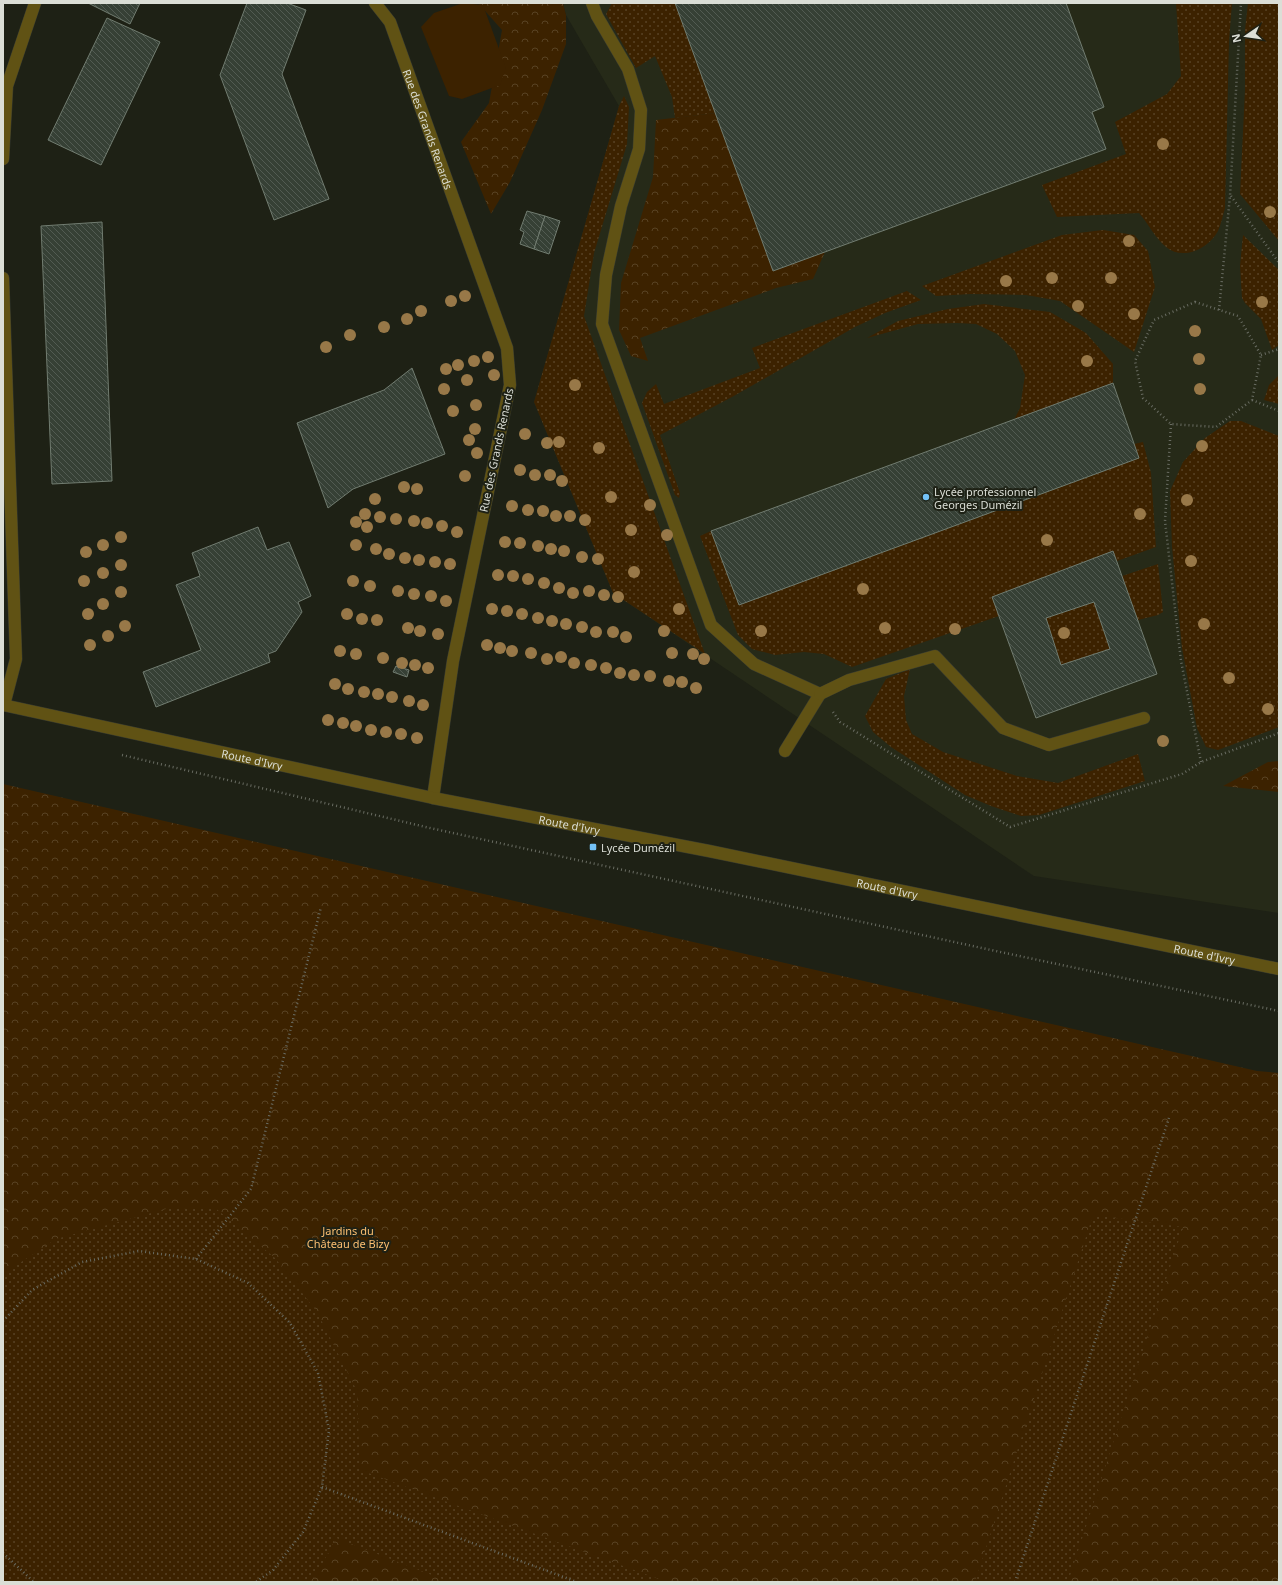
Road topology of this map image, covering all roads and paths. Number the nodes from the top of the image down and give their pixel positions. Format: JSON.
{"nodes":[{"id":1,"x":35,"y":3,"type":"edge"},
{"id":2,"x":375,"y":3,"type":"edge"},
{"id":3,"x":592,"y":3,"type":"edge"},
{"id":4,"x":1241,"y":3,"type":"edge"},
{"id":5,"x":3,"y":159,"type":"edge"},
{"id":6,"x":1230,"y":196,"type":"junction"},
{"id":7,"x":1279,"y":263,"type":"edge"},
{"id":8,"x":3,"y":278,"type":"edge"},
{"id":9,"x":1219,"y":310,"type":"junction"},
{"id":10,"x":1279,"y":349,"type":"edge"},
{"id":11,"x":1261,"y":355,"type":"junction"},
{"id":12,"x":1252,"y":400,"type":"junction"},
{"id":13,"x":1279,"y":411,"type":"edge"},
{"id":14,"x":1172,"y":424,"type":"junction"},
{"id":15,"x":820,"y":694,"type":"junction"},
{"id":16,"x":4,"y":705,"type":"edge"},
{"id":17,"x":1144,"y":718,"type":"dead end"},
{"id":18,"x":1279,"y":733,"type":"edge"},
{"id":19,"x":785,"y":751,"type":"dead end"},
{"id":20,"x":120,"y":754,"type":"dead end"},
{"id":21,"x":1201,"y":762,"type":"junction"},
{"id":22,"x":433,"y":798,"type":"junction"},
{"id":23,"x":321,"y":907,"type":"dead end"},
{"id":24,"x":1279,"y":969,"type":"edge"},
{"id":25,"x":1279,"y":1011,"type":"edge"},
{"id":26,"x":1169,"y":1118,"type":"dead end"},
{"id":27,"x":196,"y":1259,"type":"junction"},
{"id":28,"x":3,"y":1321,"type":"edge"},
{"id":29,"x":322,"y":1488,"type":"junction"},
{"id":30,"x":3,"y":1553,"type":"edge"},
{"id":31,"x":34,"y":1582,"type":"edge"},
{"id":32,"x":256,"y":1582,"type":"edge"},
{"id":33,"x":578,"y":1582,"type":"edge"},
{"id":34,"x":1015,"y":1582,"type":"edge"}],
"edges":[{"from":1,"to":5,"type":"street"},
{"from":2,"to":22,"type":"street","name":"Rue des Grands Renards"},
{"from":3,"to":15,"type":"street"},
{"from":4,"to":6,"type":"path"},
{"from":6,"to":7,"type":"path"},
{"from":6,"to":9,"type":"path"},
{"from":8,"to":16,"type":"street"},
{"from":9,"to":11,"type":"path"},
{"from":9,"to":14,"type":"path"},
{"from":10,"to":11,"type":"path"},
{"from":11,"to":12,"type":"path"},
{"from":12,"to":13,"type":"path"},
{"from":12,"to":14,"type":"path"},
{"from":14,"to":21,"type":"path"},
{"from":15,"to":17,"type":"street"},
{"from":15,"to":19,"type":"street"},
{"from":15,"to":21,"type":"path"},
{"from":16,"to":22,"type":"street","name":"Route d'Ivry"},
{"from":18,"to":21,"type":"path"},
{"from":20,"to":25,"type":"path"},
{"from":22,"to":24,"type":"street","name":"Route d'Ivry"},
{"from":23,"to":27,"type":"path"},
{"from":26,"to":34,"type":"path"},
{"from":27,"to":28,"type":"path"},
{"from":27,"to":29,"type":"path"},
{"from":29,"to":32,"type":"path"},
{"from":29,"to":33,"type":"path"},
{"from":30,"to":31,"type":"path"}]}
